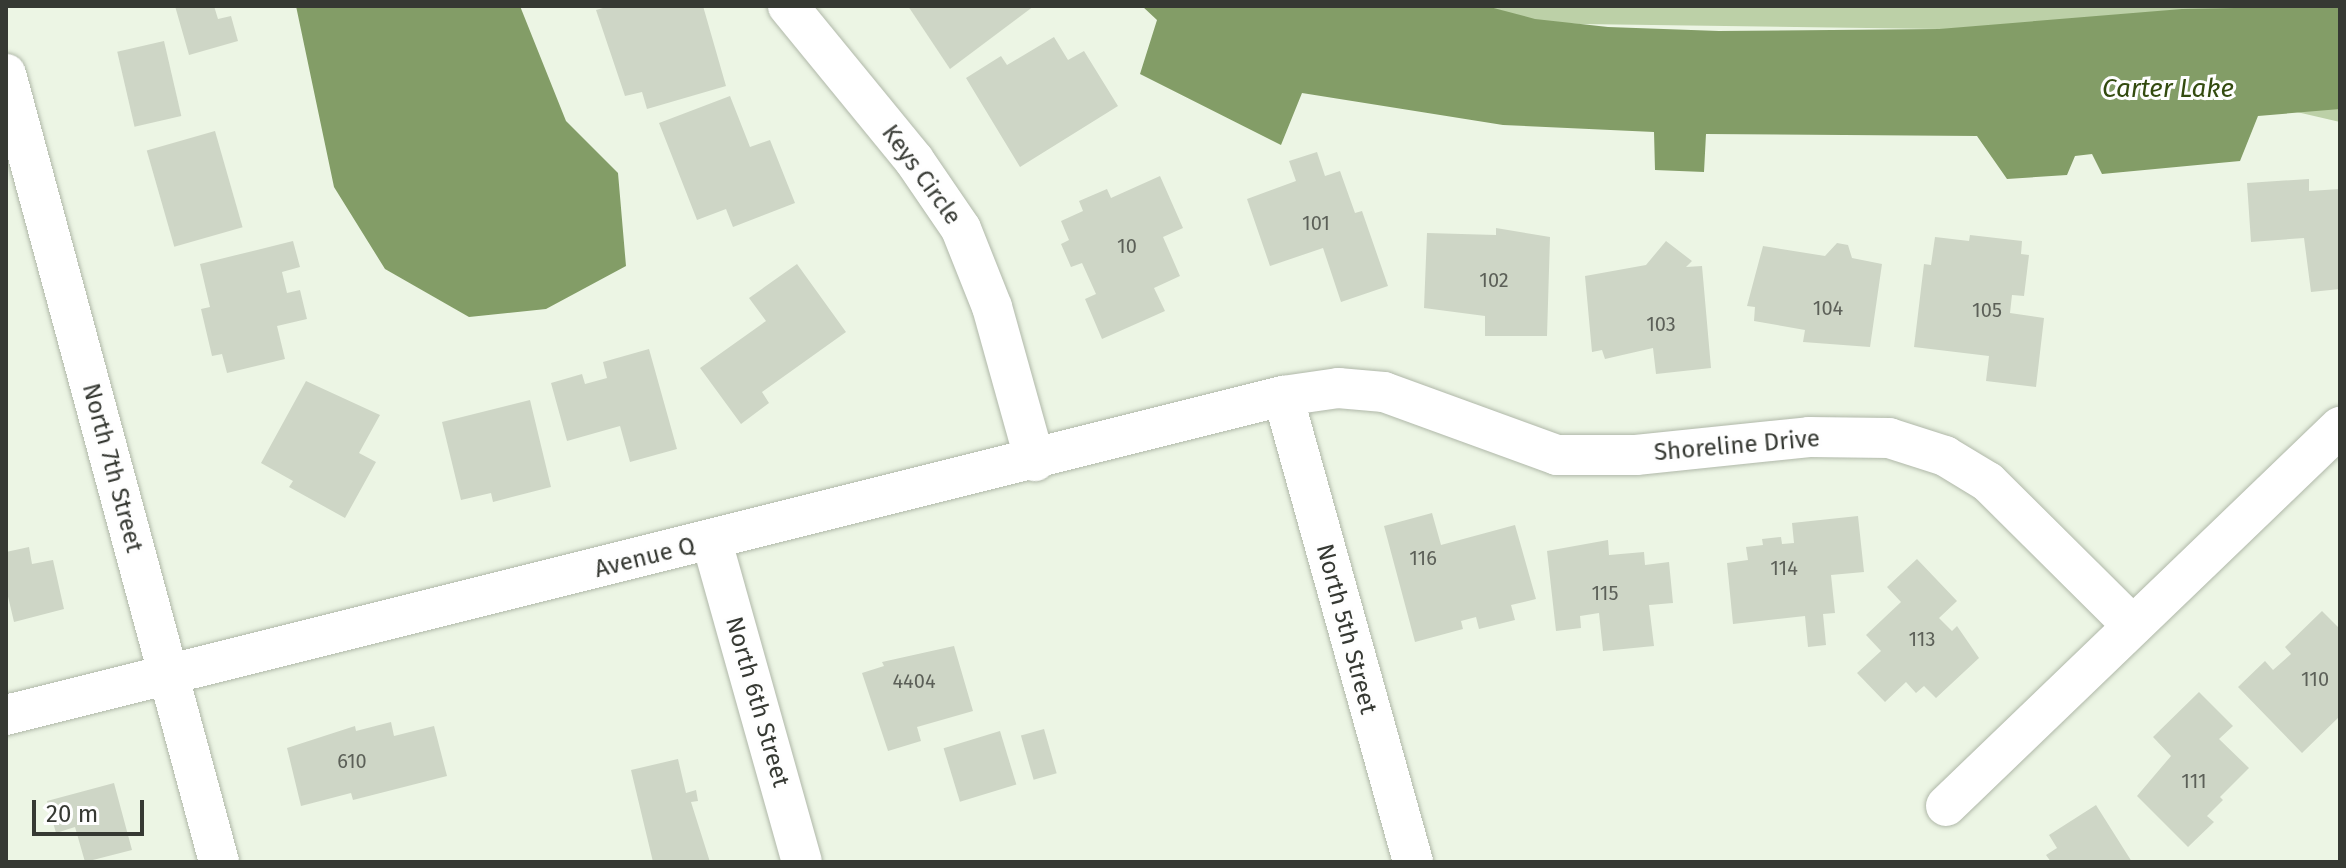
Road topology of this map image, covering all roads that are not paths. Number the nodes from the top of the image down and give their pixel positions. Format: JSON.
{"nodes":[{"id":1,"x":788,"y":6,"type":"edge"},
{"id":2,"x":6,"y":74,"type":"edge"},
{"id":3,"x":1283,"y":396,"type":"junction"},
{"id":4,"x":2340,"y":427,"type":"edge"},
{"id":5,"x":1035,"y":461,"type":"junction"},
{"id":6,"x":712,"y":542,"type":"junction"},
{"id":7,"x":2133,"y":626,"type":"junction"},
{"id":8,"x":168,"y":675,"type":"junction"},
{"id":9,"x":6,"y":715,"type":"edge"},
{"id":10,"x":1946,"y":806,"type":"dead end"},
{"id":11,"x":219,"y":862,"type":"edge"},
{"id":12,"x":802,"y":862,"type":"edge"},
{"id":13,"x":1413,"y":862,"type":"edge"}],
"edges":[{"from":1,"to":5,"type":"street","name":"Keys Circle"},
{"from":2,"to":8,"type":"street","name":"North 7th Street"},
{"from":3,"to":5,"type":"street","name":"Avenue Q"},
{"from":3,"to":7,"type":"street","name":"Shoreline Drive"},
{"from":3,"to":13,"type":"street","name":"North 5th Street"},
{"from":4,"to":7,"type":"street"},
{"from":5,"to":6,"type":"street","name":"Avenue Q"},
{"from":6,"to":8,"type":"street","name":"Avenue Q"},
{"from":6,"to":12,"type":"street","name":"North 6th Street"},
{"from":7,"to":10,"type":"street"},
{"from":8,"to":9,"type":"street","name":"Avenue Q"},
{"from":8,"to":11,"type":"street","name":"North 7th Street"}]}
